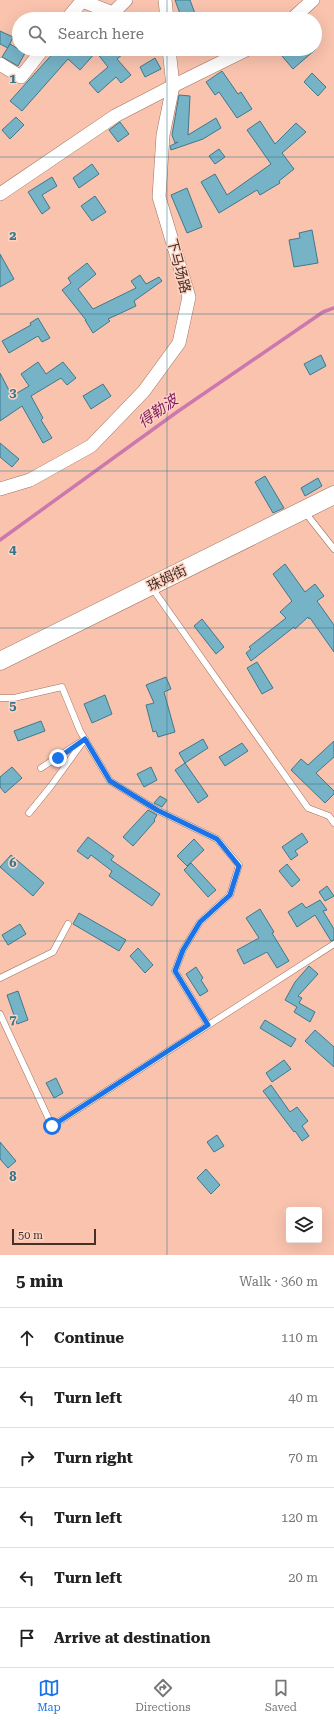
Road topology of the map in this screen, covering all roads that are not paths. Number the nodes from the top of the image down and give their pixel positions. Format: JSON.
{"nodes":[{"id":1,"x":126,"y":0,"type":"edge"},
{"id":2,"x":165,"y":0,"type":"edge"},
{"id":3,"x":313,"y":0,"type":"edge"},
{"id":4,"x":73,"y":12,"type":"edge"},
{"id":5,"x":110,"y":12,"type":"edge"},
{"id":6,"x":114,"y":12,"type":"edge"},
{"id":7,"x":166,"y":12,"type":"edge"},
{"id":8,"x":300,"y":12,"type":"edge"},
{"id":9,"x":38,"y":56,"type":"edge"},
{"id":10,"x":171,"y":56,"type":"edge"},
{"id":11,"x":234,"y":56,"type":"edge"},
{"id":12,"x":0,"y":64,"type":"edge"},
{"id":13,"x":173,"y":86,"type":"junction"},
{"id":14,"x":0,"y":194,"type":"edge"},
{"id":15,"x":0,"y":489,"type":"edge"},
{"id":16,"x":334,"y":495,"type":"edge"},
{"id":17,"x":304,"y":511,"type":"junction"},
{"id":18,"x":334,"y":549,"type":"edge"},
{"id":19,"x":151,"y":586,"type":"junction"},
{"id":20,"x":0,"y":661,"type":"edge"},
{"id":21,"x":0,"y":698,"type":"edge"},
{"id":22,"x":85,"y":739,"type":"junction"},
{"id":23,"x":41,"y":768,"type":"dead end"},
{"id":24,"x":29,"y":813,"type":"dead end"},
{"id":25,"x":334,"y":823,"type":"edge"},
{"id":26,"x":68,"y":924,"type":"dead end"},
{"id":27,"x":334,"y":944,"type":"edge"},
{"id":28,"x":0,"y":978,"type":"edge"},
{"id":29,"x":0,"y":1014,"type":"edge"},
{"id":30,"x":208,"y":1025,"type":"junction"}],
"edges":[{"from":1,"to":6,"type":"street"},
{"from":2,"to":7,"type":"street"},
{"from":3,"to":8,"type":"street"},
{"from":4,"to":5,"type":"street"},
{"from":9,"to":12,"type":"street"},
{"from":10,"to":13,"type":"street","name":"下马场路"},
{"from":11,"to":13,"type":"street"},
{"from":13,"to":14,"type":"street"},
{"from":13,"to":15,"type":"street","name":"下马场路"},
{"from":16,"to":17,"type":"main road","name":"珠姆街"},
{"from":17,"to":18,"type":"lane"},
{"from":17,"to":19,"type":"main road","name":"珠姆街"},
{"from":19,"to":20,"type":"main road","name":"珠姆街"},
{"from":19,"to":25,"type":"lane"},
{"from":21,"to":22,"type":"lane"},
{"from":22,"to":23,"type":"lane"},
{"from":22,"to":24,"type":"lane"},
{"from":22,"to":30,"type":"lane"},
{"from":26,"to":28,"type":"lane"},
{"from":27,"to":30,"type":"lane"},
{"from":29,"to":30,"type":"lane"}]}
